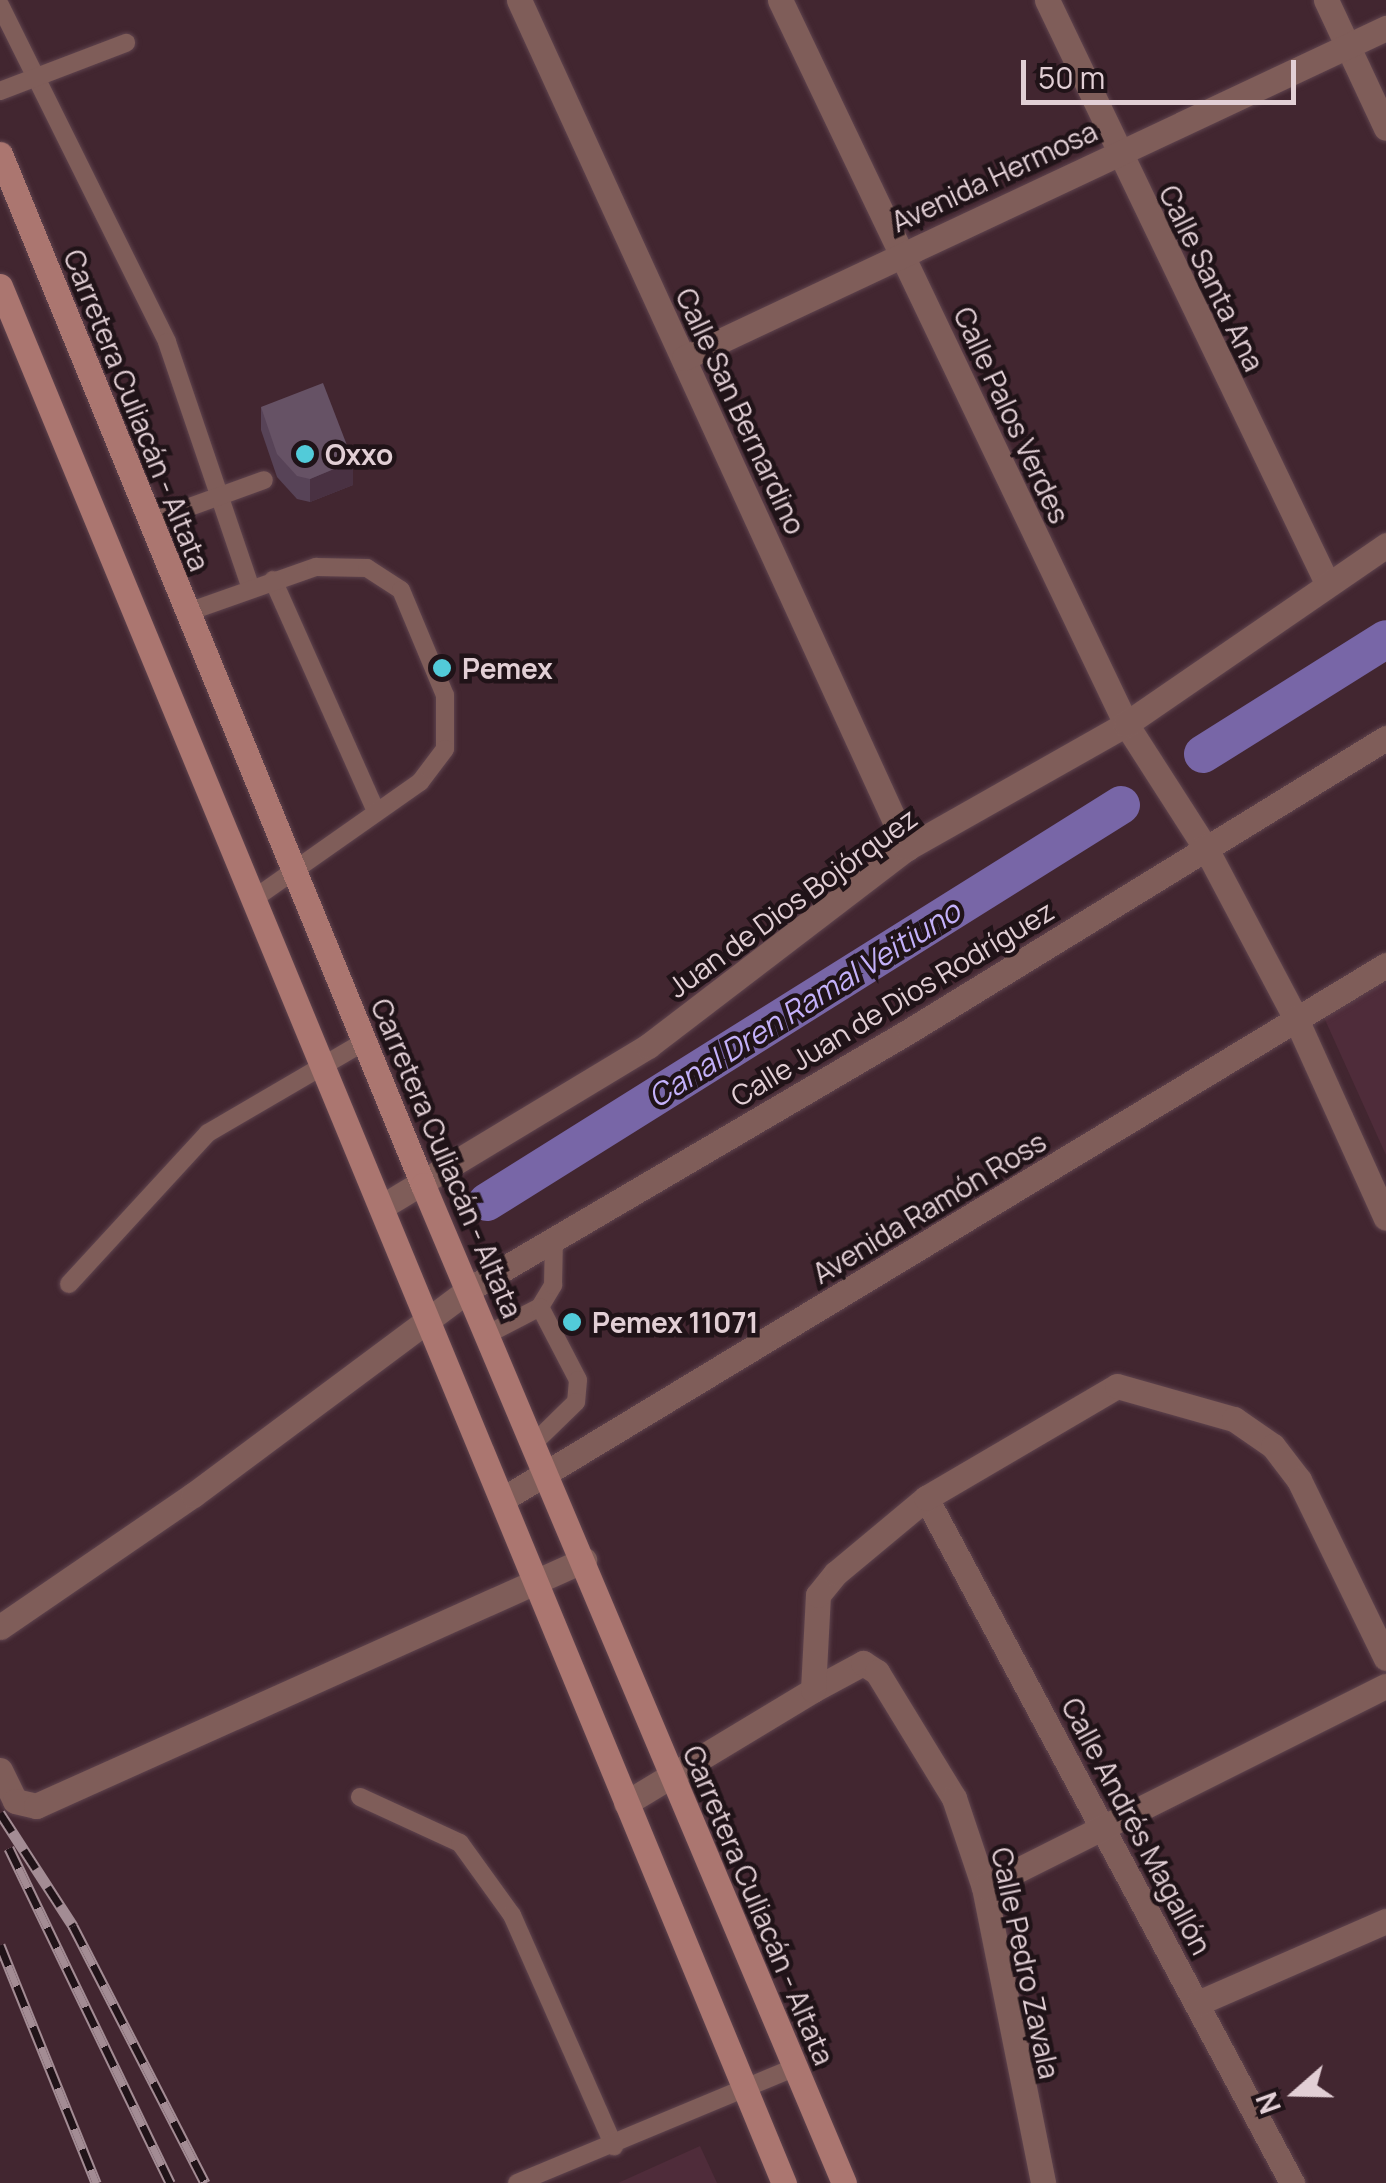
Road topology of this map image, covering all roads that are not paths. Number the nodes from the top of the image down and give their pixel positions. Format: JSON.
{"nodes":[{"id":1,"x":518,"y":0,"type":"edge"},
{"id":2,"x":780,"y":0,"type":"edge"},
{"id":3,"x":1047,"y":0,"type":"edge"},
{"id":4,"x":1326,"y":0,"type":"edge"},
{"id":5,"x":0,"y":5,"type":"edge"},
{"id":6,"x":1386,"y":28,"type":"edge"},
{"id":7,"x":126,"y":43,"type":"dead end"},
{"id":8,"x":1348,"y":46,"type":"junction"},
{"id":9,"x":31,"y":78,"type":"junction"},
{"id":10,"x":0,"y":91,"type":"edge"},
{"id":11,"x":1386,"y":128,"type":"edge"},
{"id":12,"x":1117,"y":151,"type":"junction"},
{"id":13,"x":0,"y":154,"type":"edge"},
{"id":14,"x":902,"y":252,"type":"junction"},
{"id":15,"x":0,"y":286,"type":"edge"},
{"id":16,"x":684,"y":358,"type":"junction"},
{"id":17,"x":264,"y":480,"type":"dead end"},
{"id":18,"x":218,"y":495,"type":"junction"},
{"id":19,"x":150,"y":521,"type":"junction"},
{"id":20,"x":1386,"y":545,"type":"edge"},
{"id":21,"x":273,"y":580,"type":"junction"},
{"id":22,"x":1326,"y":581,"type":"junction"},
{"id":23,"x":251,"y":589,"type":"junction"},
{"id":24,"x":188,"y":612,"type":"junction"},
{"id":25,"x":1126,"y":724,"type":"junction"},
{"id":26,"x":1386,"y":738,"type":"edge"},
{"id":27,"x":376,"y":811,"type":"junction"},
{"id":28,"x":1205,"y":847,"type":"junction"},
{"id":29,"x":907,"y":848,"type":"junction"},
{"id":30,"x":294,"y":871,"type":"junction"},
{"id":31,"x":255,"y":898,"type":"junction"},
{"id":32,"x":1386,"y":965,"type":"edge"},
{"id":33,"x":1296,"y":1019,"type":"junction"},
{"id":34,"x":364,"y":1042,"type":"junction"},
{"id":35,"x":324,"y":1063,"type":"junction"},
{"id":36,"x":423,"y":1186,"type":"junction"},
{"id":37,"x":383,"y":1206,"type":"junction"},
{"id":38,"x":1386,"y":1218,"type":"edge"},
{"id":39,"x":554,"y":1238,"type":"junction"},
{"id":40,"x":69,"y":1284,"type":"dead end"},
{"id":41,"x":471,"y":1288,"type":"junction"},
{"id":42,"x":540,"y":1307,"type":"junction"},
{"id":43,"x":431,"y":1320,"type":"junction"},
{"id":44,"x":490,"y":1333,"type":"junction"},
{"id":45,"x":536,"y":1441,"type":"junction"},
{"id":46,"x":549,"y":1474,"type":"junction"},
{"id":47,"x":926,"y":1498,"type":"junction"},
{"id":48,"x":503,"y":1499,"type":"junction"},
{"id":49,"x":584,"y":1560,"type":"junction"},
{"id":50,"x":536,"y":1581,"type":"junction"},
{"id":51,"x":0,"y":1627,"type":"edge"},
{"id":52,"x":1386,"y":1658,"type":"edge"},
{"id":53,"x":1386,"y":1686,"type":"edge"},
{"id":54,"x":812,"y":1690,"type":"junction"},
{"id":55,"x":0,"y":1770,"type":"edge"},
{"id":56,"x":674,"y":1779,"type":"junction"},
{"id":57,"x":360,"y":1797,"type":"dead end"},
{"id":58,"x":626,"y":1804,"type":"junction"},
{"id":59,"x":1103,"y":1826,"type":"junction"},
{"id":60,"x":984,"y":1887,"type":"junction"},
{"id":61,"x":1386,"y":1921,"type":"edge"},
{"id":62,"x":1198,"y":2003,"type":"junction"},
{"id":63,"x":795,"y":2066,"type":"junction"},
{"id":64,"x":745,"y":2091,"type":"junction"},
{"id":65,"x":614,"y":2146,"type":"junction"},
{"id":66,"x":517,"y":2183,"type":"edge"},
{"id":67,"x":784,"y":2183,"type":"edge"},
{"id":68,"x":844,"y":2183,"type":"edge"},
{"id":69,"x":1043,"y":2183,"type":"edge"},
{"id":70,"x":1292,"y":2183,"type":"edge"}],
"edges":[{"from":1,"to":16,"type":"street","name":"Calle San Bernardino"},
{"from":2,"to":14,"type":"street","name":"Calle Palos Verdes"},
{"from":3,"to":12,"type":"street","name":"Calle Santa Ana"},
{"from":4,"to":8,"type":"street"},
{"from":5,"to":9,"type":"lane"},
{"from":6,"to":8,"type":"street","name":"Avenida Hermosa"},
{"from":7,"to":9,"type":"lane"},
{"from":8,"to":11,"type":"street"},
{"from":8,"to":12,"type":"street","name":"Avenida Hermosa"},
{"from":9,"to":10,"type":"lane"},
{"from":9,"to":18,"type":"lane"},
{"from":12,"to":14,"type":"street","name":"Avenida Hermosa"},
{"from":12,"to":22,"type":"street","name":"Calle Santa Ana"},
{"from":13,"to":19,"type":"main road","name":"Carretera Culiacán - Altata"},
{"from":14,"to":16,"type":"street","name":"Avenida Hermosa"},
{"from":14,"to":25,"type":"street","name":"Calle Palos Verdes"},
{"from":15,"to":31,"type":"main road"},
{"from":16,"to":29,"type":"street","name":"Calle San Bernardino"},
{"from":17,"to":18,"type":"lane"},
{"from":18,"to":19,"type":"lane"},
{"from":18,"to":23,"type":"lane"},
{"from":19,"to":24,"type":"main road","name":"Carretera Culiacán - Altata"},
{"from":20,"to":22,"type":"street","name":"Juan de Dios Bojórquez"},
{"from":21,"to":23,"type":"lane"},
{"from":21,"to":27,"type":"lane"},
{"from":21,"to":27,"type":"lane"},
{"from":22,"to":25,"type":"street","name":"Juan de Dios Bojórquez"},
{"from":23,"to":24,"type":"lane"},
{"from":24,"to":30,"type":"main road","name":"Carretera Culiacán - Altata"},
{"from":25,"to":28,"type":"street","name":"Calle Palos Verdes"},
{"from":25,"to":29,"type":"street","name":"Juan de Dios Bojórquez"},
{"from":26,"to":28,"type":"street","name":"Calle Juan de Dios Rodríguez"},
{"from":27,"to":30,"type":"lane"},
{"from":28,"to":33,"type":"street","name":"Calle Palos Verdes"},
{"from":28,"to":39,"type":"street","name":"Calle Juan de Dios Rodríguez"},
{"from":29,"to":36,"type":"street","name":"Juan de Dios Bojórquez"},
{"from":30,"to":31,"type":"lane"},
{"from":30,"to":34,"type":"main road","name":"Carretera Culiacán - Altata"},
{"from":31,"to":35,"type":"main road"},
{"from":32,"to":33,"type":"street","name":"Avenida Ramón Ross"},
{"from":33,"to":38,"type":"street","name":"Calle Palos Verdes"},
{"from":33,"to":46,"type":"street","name":"Avenida Ramón Ross"},
{"from":34,"to":35,"type":"lane"},
{"from":34,"to":36,"type":"main road","name":"Carretera Culiacán - Altata"},
{"from":35,"to":37,"type":"main road"},
{"from":35,"to":40,"type":"lane"},
{"from":36,"to":37,"type":"street","name":"Juan de Dios Bojórquez"},
{"from":36,"to":41,"type":"main road","name":"Carretera Culiacán - Altata"},
{"from":37,"to":43,"type":"main road"},
{"from":39,"to":41,"type":"street","name":"Calle Juan de Dios Rodríguez"},
{"from":39,"to":42,"type":"lane"},
{"from":41,"to":43,"type":"street","name":"Calle Juan de Dios Rodríguez"},
{"from":41,"to":44,"type":"main road","name":"Carretera Culiacán - Altata"},
{"from":42,"to":44,"type":"lane"},
{"from":42,"to":45,"type":"lane"},
{"from":43,"to":48,"type":"main road"},
{"from":43,"to":51,"type":"street","name":"Calle Juan de Dios Rodríguez"},
{"from":44,"to":45,"type":"main road","name":"Carretera Culiacán - Altata"},
{"from":45,"to":46,"type":"main road","name":"Carretera Culiacán - Altata"},
{"from":46,"to":48,"type":"street","name":"Avenida Ramón Ross"},
{"from":46,"to":49,"type":"main road","name":"Carretera Culiacán - Altata"},
{"from":47,"to":52,"type":"street"},
{"from":47,"to":54,"type":"street"},
{"from":47,"to":59,"type":"street","name":"Calle Andrés Magallón"},
{"from":48,"to":50,"type":"main road"},
{"from":49,"to":50,"type":"street"},
{"from":49,"to":56,"type":"main road","name":"Carretera Culiacán - Altata"},
{"from":50,"to":55,"type":"street"},
{"from":50,"to":58,"type":"main road"},
{"from":53,"to":59,"type":"street"},
{"from":54,"to":56,"type":"street"},
{"from":54,"to":60,"type":"street","name":"Calle Pedro Zavala"},
{"from":56,"to":58,"type":"street"},
{"from":56,"to":63,"type":"main road","name":"Carretera Culiacán - Altata"},
{"from":57,"to":65,"type":"lane"},
{"from":58,"to":64,"type":"main road"},
{"from":59,"to":60,"type":"street"},
{"from":59,"to":62,"type":"street","name":"Calle Andrés Magallón"},
{"from":60,"to":69,"type":"street","name":"Calle Pedro Zavala"},
{"from":61,"to":62,"type":"street"},
{"from":62,"to":70,"type":"street","name":"Calle Andrés Magallón"},
{"from":63,"to":64,"type":"lane"},
{"from":63,"to":68,"type":"main road","name":"Carretera Culiacán - Altata"},
{"from":64,"to":65,"type":"lane"},
{"from":64,"to":67,"type":"main road"},
{"from":65,"to":66,"type":"lane"}]}
